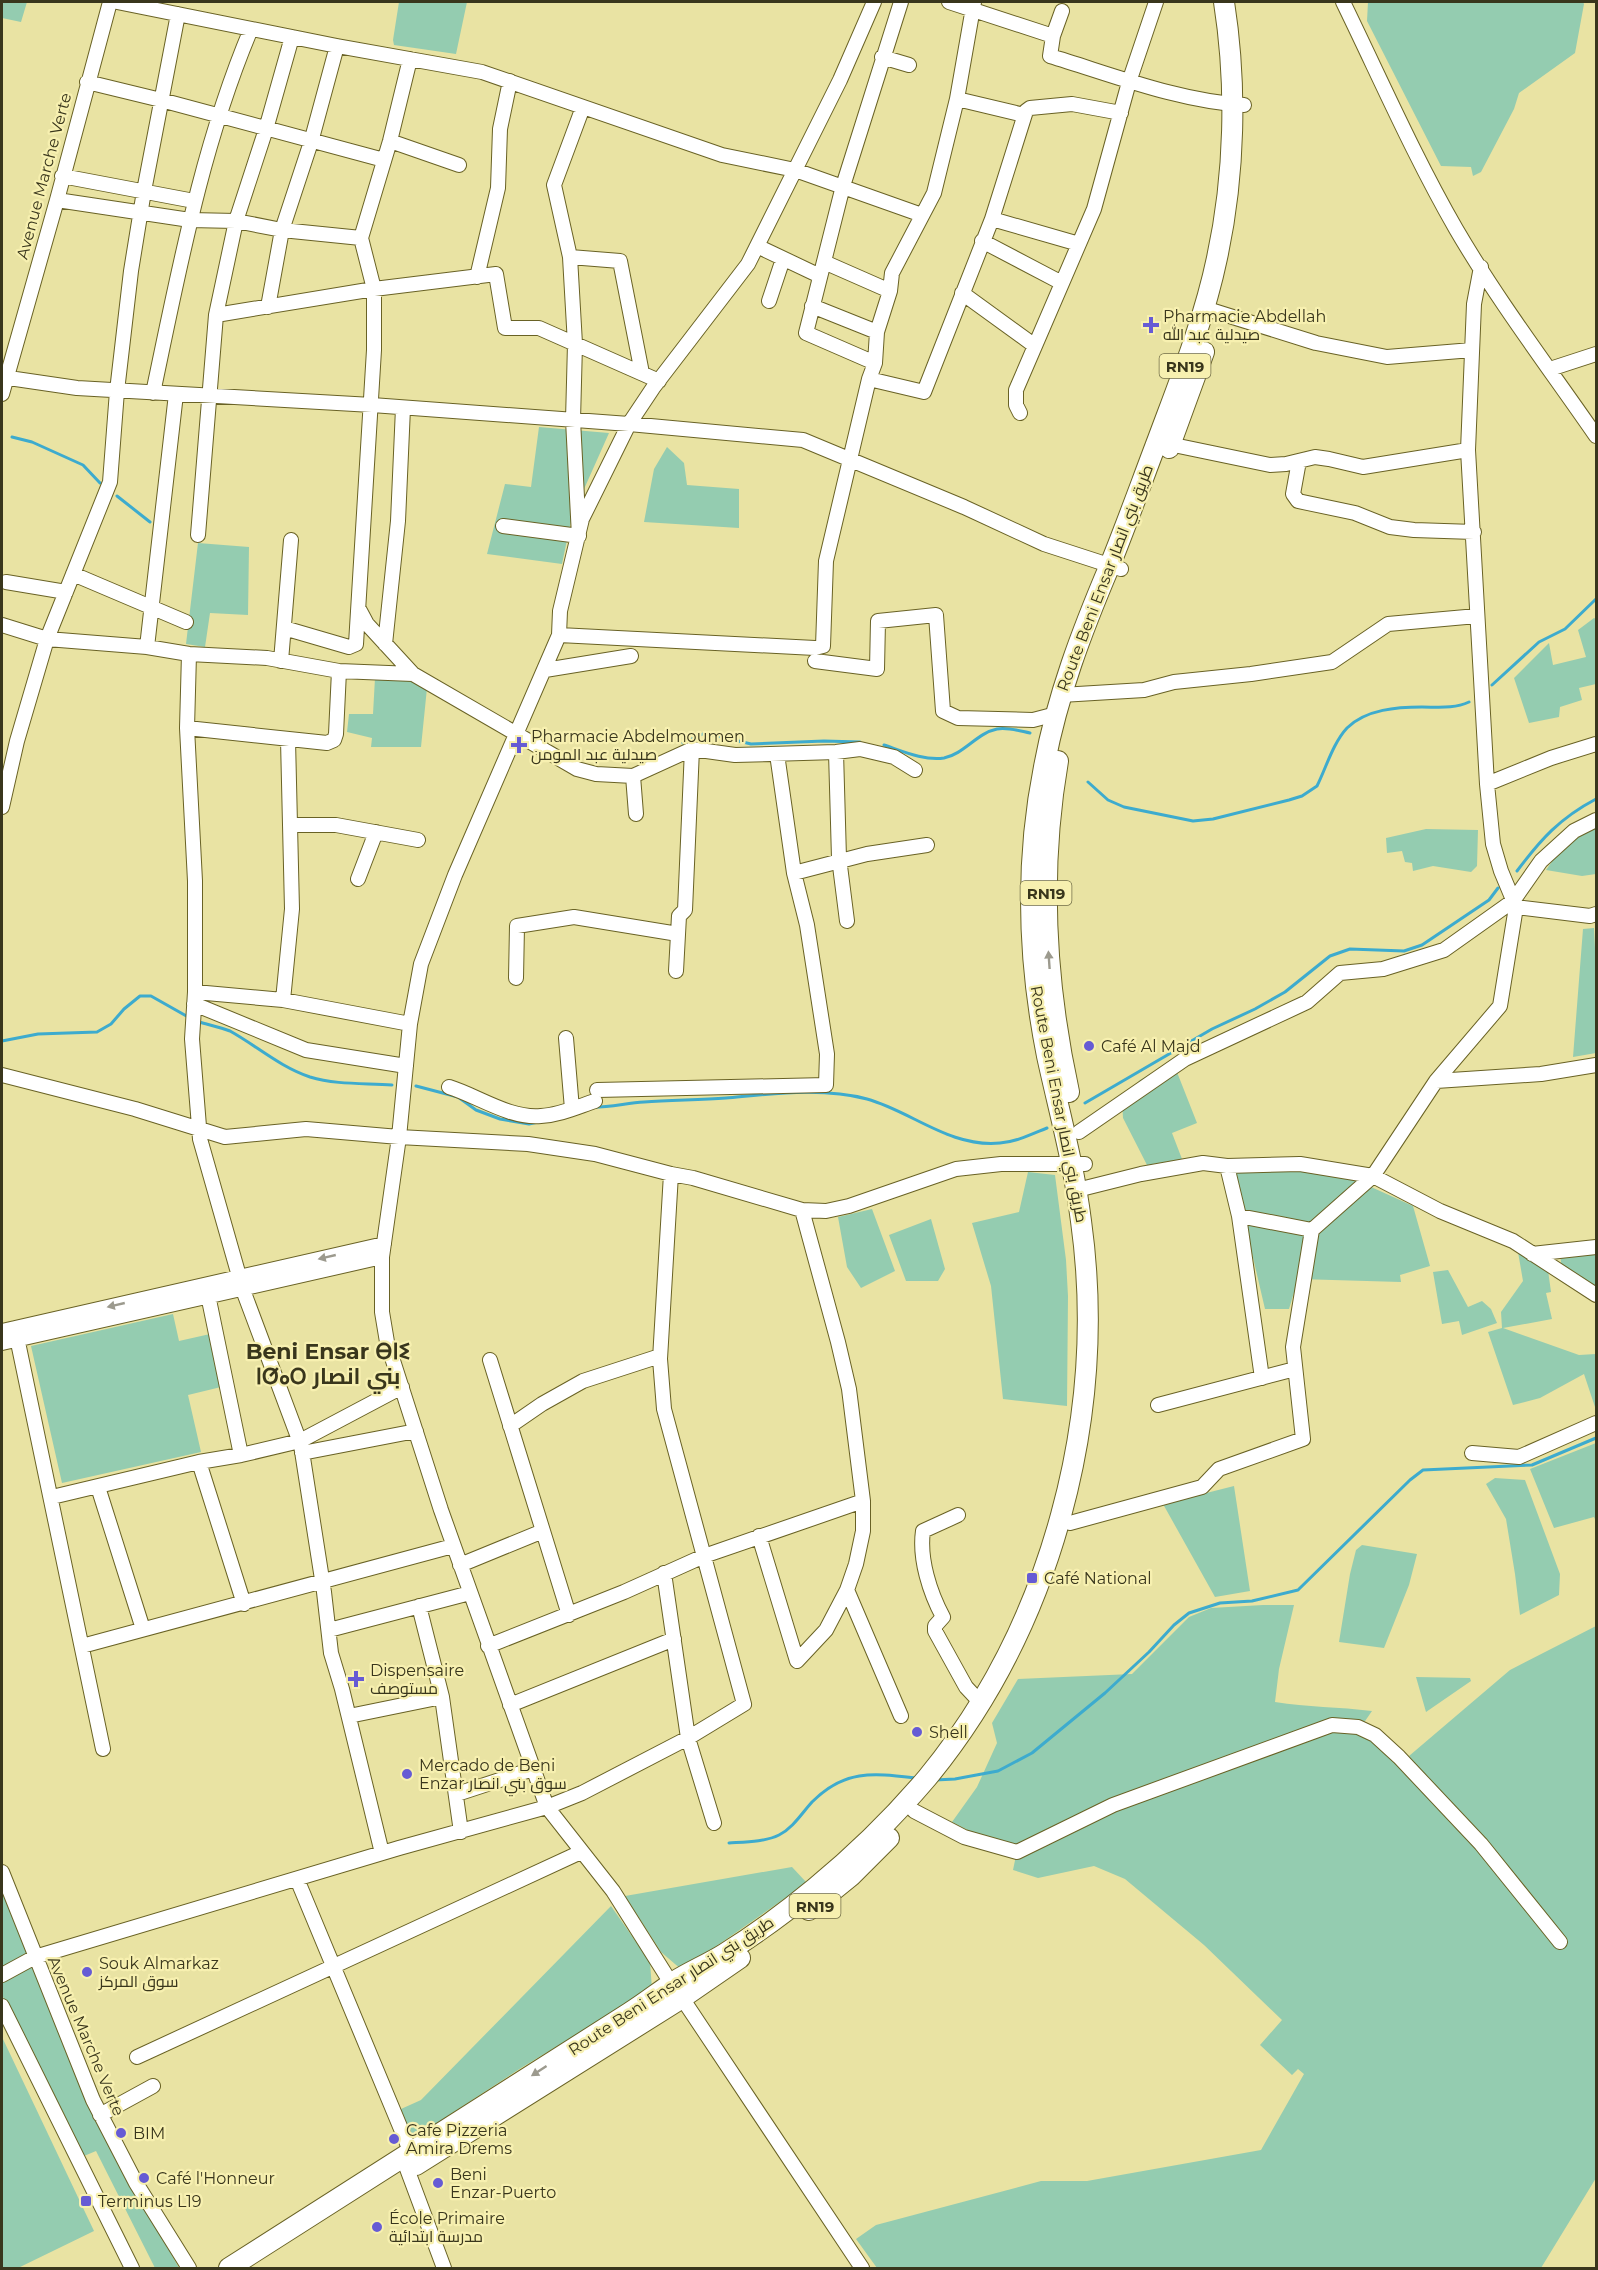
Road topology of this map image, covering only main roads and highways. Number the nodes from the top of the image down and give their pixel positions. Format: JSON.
{"nodes":[{"id":1,"x":1224,"y":2,"type":"edge"},
{"id":2,"x":1236,"y":2,"type":"edge"},
{"id":3,"x":1238,"y":105,"type":"junction"},
{"id":4,"x":1068,"y":695,"type":"junction"},
{"id":5,"x":1038,"y":904,"type":"junction"},
{"id":6,"x":1079,"y":1164,"type":"junction"},
{"id":7,"x":1083,"y":1188,"type":"junction"},
{"id":8,"x":926,"y":1790,"type":"junction"},
{"id":9,"x":266,"y":2252,"type":"junction"},
{"id":10,"x":229,"y":2268,"type":"edge"},
{"id":11,"x":251,"y":2268,"type":"edge"}],
"edges":[{"from":1,"to":3,"type":"highway","name":"Route Beni Ensar طريق بني انصار","number":"RN19"},
{"from":2,"to":3,"type":"highway","name":"Route Beni Ensar طريق بني انصار","number":"RN19"},
{"from":3,"to":4,"type":"highway","name":"Route Beni Ensar طريق بني انصار","number":"RN19"},
{"from":4,"to":5,"type":"highway","name":"Route Beni Ensar طريق بني انصار","number":"RN19"},
{"from":4,"to":5,"type":"highway","name":"Route Beni Ensar طريق بني انصار","number":"RN19"},
{"from":6,"to":5,"type":"highway","name":"Route Beni Ensar طريق بني انصار","number":"RN19","one_way":true},
{"from":5,"to":6,"type":"highway","name":"Route Beni Ensar طريق بني انصار","number":"RN19"},
{"from":6,"to":7,"type":"highway","name":"Route Beni Ensar طريق بني انصار","number":"RN19"},
{"from":7,"to":8,"type":"highway","name":"Route Beni Ensar طريق بني انصار","number":"RN19"},
{"from":7,"to":8,"type":"highway","name":"Route Beni Ensar طريق بني انصار","number":"RN19"},
{"from":8,"to":9,"type":"highway","name":"Route Beni Ensar طريق بني انصار","number":"RN19"},
{"from":9,"to":10,"type":"highway","name":"Route Beni Ensar طريق بني انصار","number":"RN19"},
{"from":9,"to":11,"type":"highway","name":"Route Beni Ensar طريق بني انصار","number":"RN19"}]}
